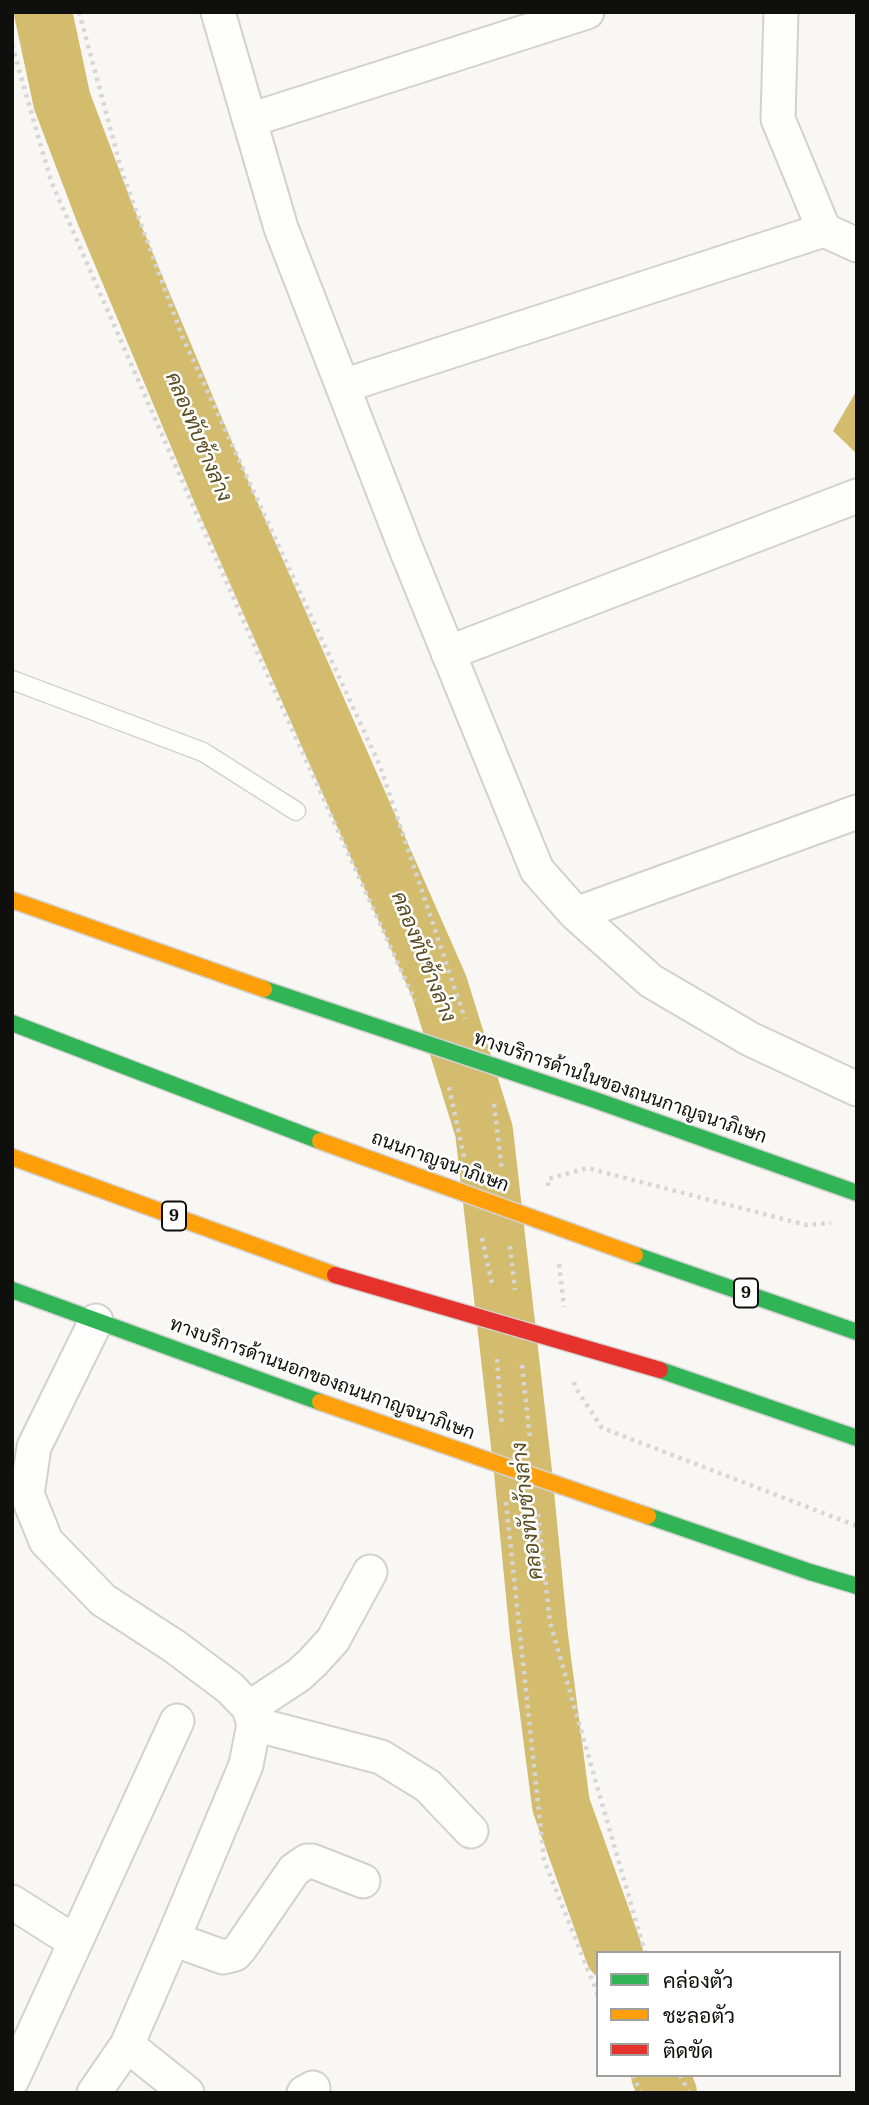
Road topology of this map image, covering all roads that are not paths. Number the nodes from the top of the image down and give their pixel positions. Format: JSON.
{"nodes":[{"id":1,"x":218,"y":12,"type":"edge"},
{"id":2,"x":587,"y":12,"type":"edge"},
{"id":3,"x":781,"y":12,"type":"edge"},
{"id":4,"x":250,"y":120,"type":"junction"},
{"id":5,"x":824,"y":230,"type":"junction"},
{"id":6,"x":857,"y":245,"type":"edge"},
{"id":7,"x":342,"y":386,"type":"junction"},
{"id":8,"x":857,"y":496,"type":"edge"},
{"id":9,"x":448,"y":653,"type":"junction"},
{"id":10,"x":12,"y":680,"type":"edge"},
{"id":11,"x":296,"y":811,"type":"dead end"},
{"id":12,"x":857,"y":812,"type":"edge"},
{"id":13,"x":12,"y":900,"type":"edge"},
{"id":14,"x":576,"y":914,"type":"junction"},
{"id":15,"x":12,"y":1023,"type":"edge"},
{"id":16,"x":857,"y":1089,"type":"edge"},
{"id":17,"x":12,"y":1157,"type":"edge"},
{"id":18,"x":857,"y":1193,"type":"edge"},
{"id":19,"x":12,"y":1290,"type":"edge"},
{"id":20,"x":96,"y":1321,"type":"junction"},
{"id":21,"x":857,"y":1332,"type":"edge"},
{"id":22,"x":857,"y":1438,"type":"edge"},
{"id":23,"x":370,"y":1572,"type":"dead end"},
{"id":24,"x":857,"y":1586,"type":"edge"},
{"id":25,"x":251,"y":1716,"type":"junction"},
{"id":26,"x":177,"y":1721,"type":"dead end"},
{"id":27,"x":471,"y":1831,"type":"dead end"},
{"id":28,"x":363,"y":1881,"type":"dead end"},
{"id":29,"x":12,"y":1902,"type":"edge"},
{"id":30,"x":173,"y":1939,"type":"junction"},
{"id":31,"x":75,"y":1942,"type":"junction"},
{"id":32,"x":127,"y":2045,"type":"junction"},
{"id":33,"x":12,"y":2080,"type":"edge"},
{"id":34,"x":94,"y":2093,"type":"edge"},
{"id":35,"x":187,"y":2093,"type":"edge"}],
"edges":[{"from":1,"to":4,"type":"street"},
{"from":2,"to":4,"type":"street"},
{"from":3,"to":5,"type":"street"},
{"from":4,"to":7,"type":"street"},
{"from":5,"to":6,"type":"street"},
{"from":5,"to":7,"type":"street"},
{"from":7,"to":9,"type":"street"},
{"from":8,"to":9,"type":"street"},
{"from":9,"to":14,"type":"street"},
{"from":10,"to":11,"type":"lane"},
{"from":12,"to":14,"type":"street"},
{"from":13,"to":18,"type":"main road","name":"ทางบริการด้านในของถนนกาญจนาภิเษก"},
{"from":14,"to":16,"type":"street"},
{"from":15,"to":21,"type":"main road","name":"ถนนกาญจนาภิเษก","number":"9","bridge":true},
{"from":17,"to":22,"type":"main road","number":"9","bridge":true},
{"from":19,"to":20,"type":"main road","name":"ทางบริการด้านนอกของถนนกาญจนาภิเษก"},
{"from":20,"to":24,"type":"main road","name":"ทางบริการด้านนอกของถนนกาญจนาภิเษก"},
{"from":20,"to":25,"type":"street"},
{"from":23,"to":25,"type":"street"},
{"from":25,"to":27,"type":"street"},
{"from":25,"to":30,"type":"street"},
{"from":26,"to":31,"type":"street"},
{"from":28,"to":30,"type":"street"},
{"from":29,"to":31,"type":"street"},
{"from":30,"to":32,"type":"street"},
{"from":31,"to":33,"type":"street"},
{"from":32,"to":34,"type":"street"},
{"from":32,"to":35,"type":"street"}]}
